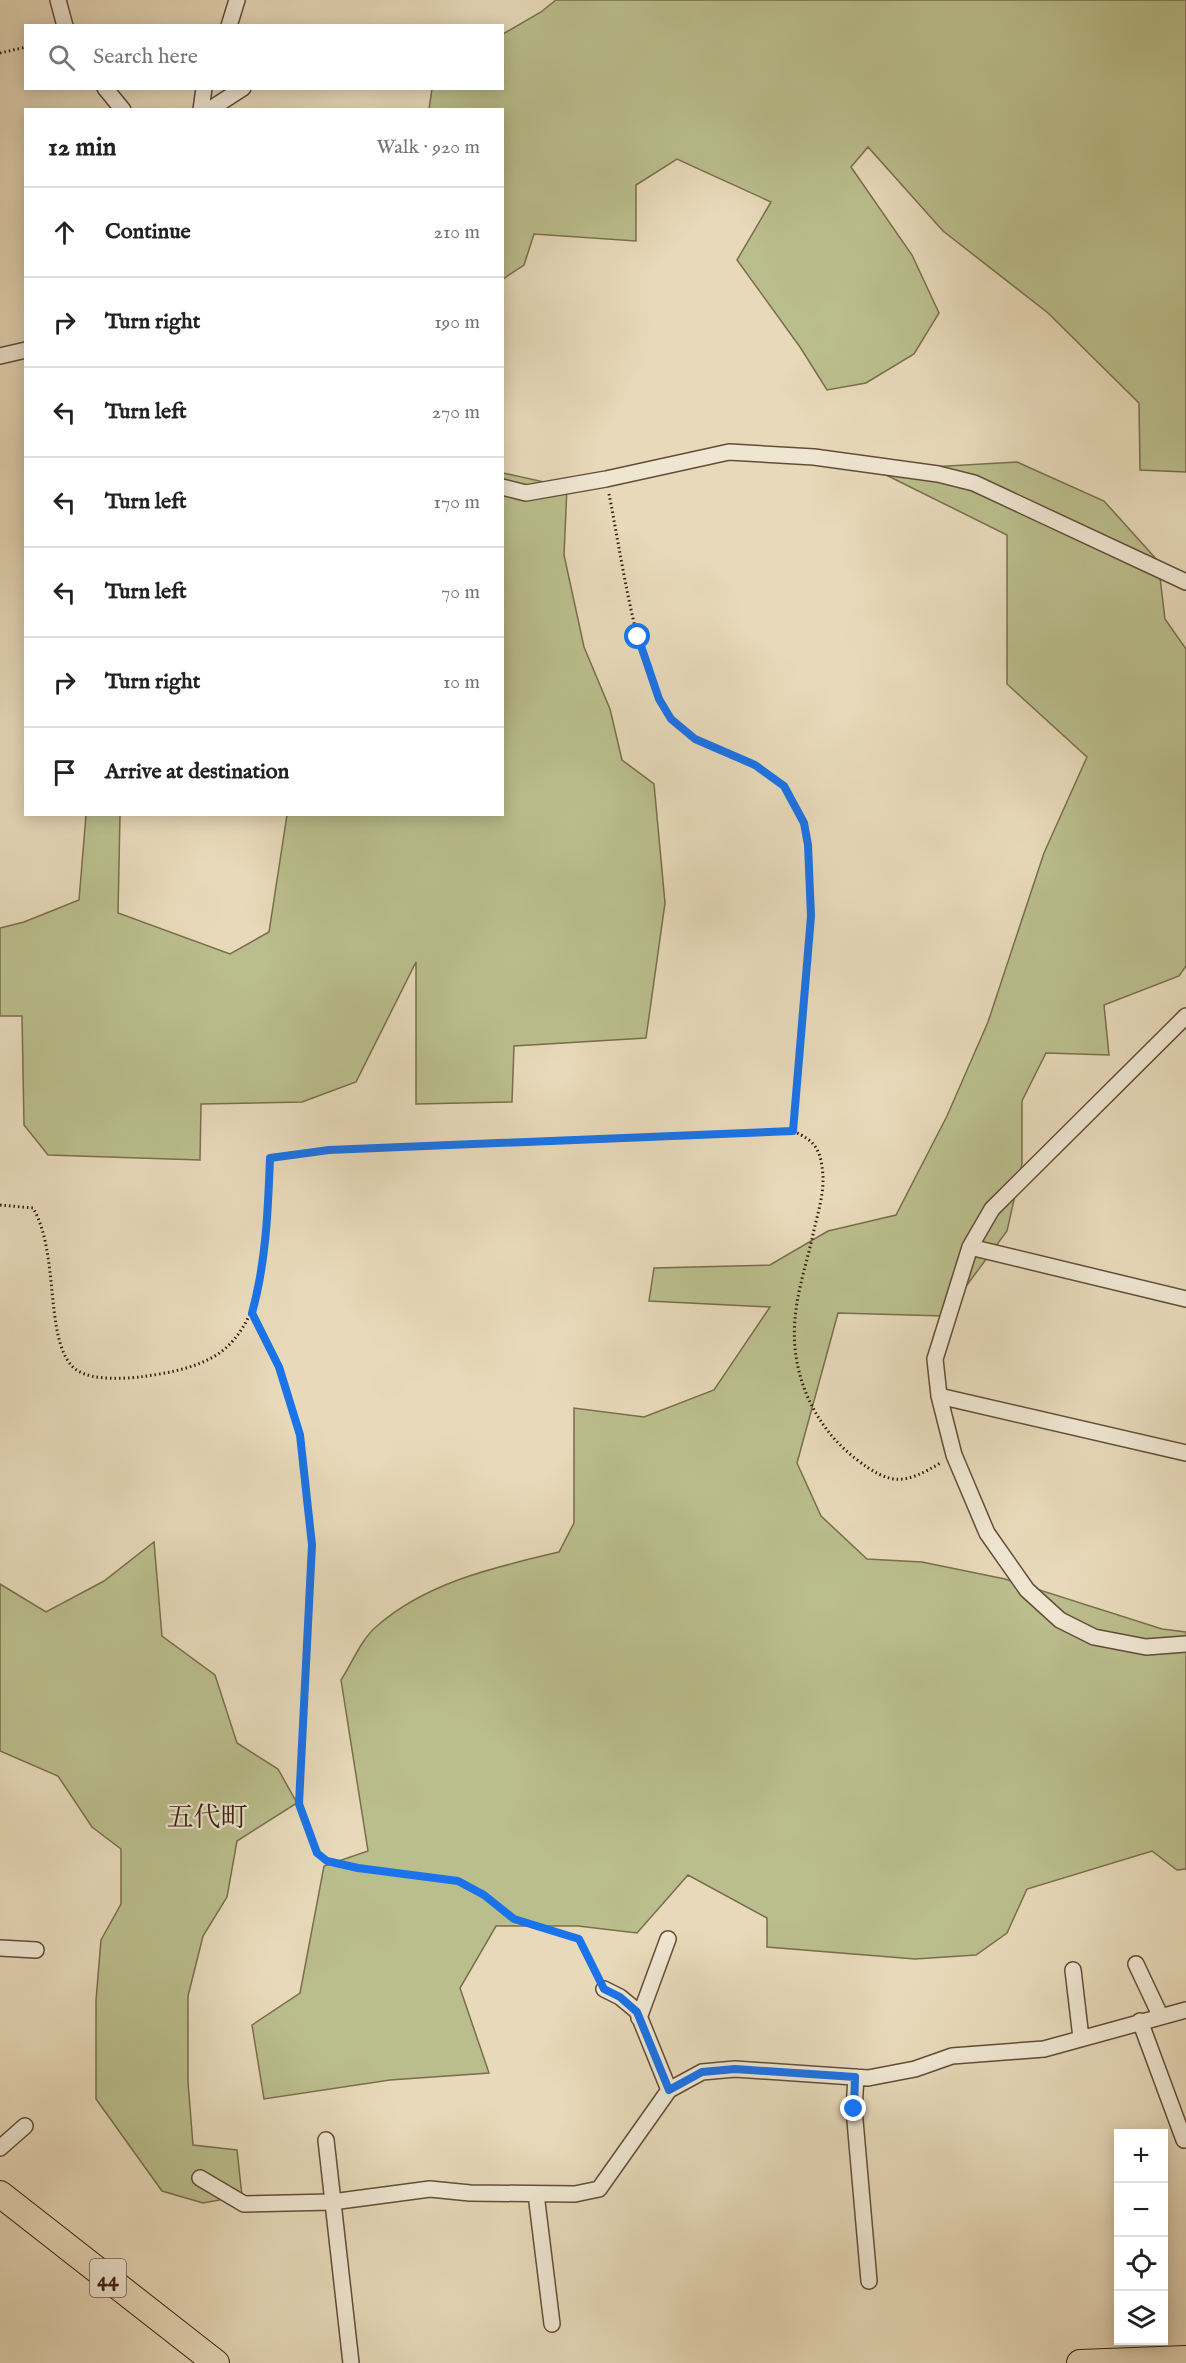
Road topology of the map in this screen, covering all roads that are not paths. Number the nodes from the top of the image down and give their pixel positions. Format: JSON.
{"nodes":[{"id":1,"x":58,"y":0,"type":"edge"},
{"id":2,"x":237,"y":0,"type":"edge"},
{"id":3,"x":64,"y":24,"type":"edge"},
{"id":4,"x":230,"y":24,"type":"edge"},
{"id":5,"x":107,"y":90,"type":"edge"},
{"id":6,"x":204,"y":90,"type":"edge"},
{"id":7,"x":240,"y":90,"type":"edge"},
{"id":8,"x":121,"y":108,"type":"edge"},
{"id":9,"x":201,"y":108,"type":"edge"},
{"id":10,"x":212,"y":108,"type":"edge"},
{"id":11,"x":24,"y":350,"type":"edge"},
{"id":12,"x":0,"y":356,"type":"edge"},
{"id":13,"x":504,"y":489,"type":"edge"},
{"id":14,"x":1186,"y":582,"type":"edge"},
{"id":15,"x":1186,"y":1016,"type":"edge"},
{"id":16,"x":970,"y":1247,"type":"junction"},
{"id":17,"x":1186,"y":1299,"type":"edge"},
{"id":18,"x":939,"y":1396,"type":"junction"},
{"id":19,"x":1186,"y":1453,"type":"edge"},
{"id":20,"x":1186,"y":1644,"type":"edge"},
{"id":21,"x":668,"y":1938,"type":"dead end"},
{"id":22,"x":0,"y":1948,"type":"edge"},
{"id":23,"x":36,"y":1950,"type":"dead end"},
{"id":24,"x":1136,"y":1964,"type":"dead end"},
{"id":25,"x":1073,"y":1970,"type":"dead end"},
{"id":26,"x":604,"y":1989,"type":"road end"},
{"id":27,"x":1186,"y":2010,"type":"edge"},
{"id":28,"x":1160,"y":2015,"type":"junction"},
{"id":29,"x":639,"y":2018,"type":"junction"},
{"id":30,"x":1140,"y":2021,"type":"junction"},
{"id":31,"x":1081,"y":2038,"type":"junction"},
{"id":32,"x":855,"y":2077,"type":"junction"},
{"id":33,"x":669,"y":2090,"type":"junction"},
{"id":34,"x":26,"y":2126,"type":"dead end"},
{"id":35,"x":326,"y":2140,"type":"dead end"},
{"id":36,"x":1184,"y":2140,"type":"dead end"},
{"id":37,"x":0,"y":2148,"type":"edge"},
{"id":38,"x":200,"y":2178,"type":"dead end"},
{"id":39,"x":0,"y":2194,"type":"edge"},
{"id":40,"x":536,"y":2194,"type":"junction"},
{"id":41,"x":332,"y":2202,"type":"junction"},
{"id":42,"x":869,"y":2281,"type":"dead end"},
{"id":43,"x":552,"y":2324,"type":"dead end"},
{"id":44,"x":1186,"y":2359,"type":"edge"},
{"id":45,"x":216,"y":2363,"type":"edge"},
{"id":46,"x":351,"y":2363,"type":"edge"},
{"id":47,"x":1088,"y":2363,"type":"edge"}],
"edges":[{"from":1,"to":3,"type":"street"},
{"from":2,"to":4,"type":"street"},
{"from":5,"to":8,"type":"street"},
{"from":6,"to":9,"type":"street"},
{"from":7,"to":10,"type":"street"},
{"from":11,"to":12,"type":"street"},
{"from":13,"to":14,"type":"street"},
{"from":15,"to":16,"type":"street"},
{"from":16,"to":17,"type":"street"},
{"from":16,"to":18,"type":"street"},
{"from":18,"to":19,"type":"street"},
{"from":18,"to":20,"type":"street"},
{"from":21,"to":29,"type":"street"},
{"from":22,"to":23,"type":"street"},
{"from":24,"to":28,"type":"street"},
{"from":25,"to":31,"type":"street"},
{"from":26,"to":29,"type":"street"},
{"from":27,"to":28,"type":"street"},
{"from":28,"to":30,"type":"street"},
{"from":29,"to":33,"type":"street"},
{"from":30,"to":31,"type":"street"},
{"from":30,"to":36,"type":"street"},
{"from":31,"to":32,"type":"street"},
{"from":32,"to":33,"type":"street"},
{"from":32,"to":42,"type":"street"},
{"from":33,"to":40,"type":"street"},
{"from":34,"to":37,"type":"street"},
{"from":35,"to":41,"type":"street"},
{"from":38,"to":41,"type":"street"},
{"from":39,"to":45,"type":"main road","number":"44"},
{"from":40,"to":41,"type":"street"},
{"from":40,"to":43,"type":"street"},
{"from":41,"to":46,"type":"street"},
{"from":44,"to":47,"type":"main road"}]}
